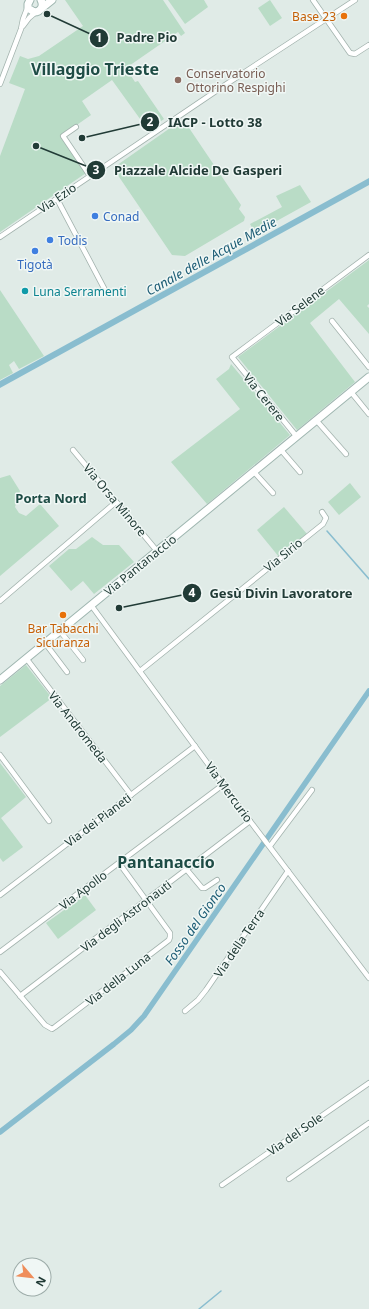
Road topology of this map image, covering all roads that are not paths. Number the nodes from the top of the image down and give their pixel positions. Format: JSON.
{"nodes":[{"id":1,"x":41,"y":0,"type":"edge"},
{"id":2,"x":52,"y":0,"type":"edge"},
{"id":3,"x":313,"y":0,"type":"edge"},
{"id":4,"x":355,"y":0,"type":"edge"},
{"id":5,"x":27,"y":2,"type":"edge"},
{"id":6,"x":39,"y":10,"type":"junction"},
{"id":7,"x":326,"y":19,"type":"junction"},
{"id":8,"x":21,"y":29,"type":"junction"},
{"id":9,"x":369,"y":45,"type":"edge"},
{"id":10,"x":0,"y":67,"type":"edge"},
{"id":11,"x":6,"y":69,"type":"junction"},
{"id":12,"x":0,"y":84,"type":"edge"},
{"id":13,"x":76,"y":127,"type":"dead end"},
{"id":14,"x":90,"y":176,"type":"junction"},
{"id":15,"x":57,"y":199,"type":"junction"},
{"id":16,"x":0,"y":237,"type":"edge"},
{"id":17,"x":369,"y":256,"type":"edge"},
{"id":18,"x":105,"y":290,"type":"dead end"},
{"id":19,"x":332,"y":321,"type":"dead end"},
{"id":20,"x":232,"y":357,"type":"joint"},
{"id":21,"x":369,"y":367,"type":"edge"},
{"id":22,"x":369,"y":378,"type":"edge"},
{"id":23,"x":351,"y":392,"type":"junction"},
{"id":24,"x":369,"y":414,"type":"edge"},
{"id":25,"x":316,"y":420,"type":"junction"},
{"id":26,"x":297,"y":437,"type":"junction"},
{"id":27,"x":73,"y":450,"type":"dead end"},
{"id":28,"x":281,"y":450,"type":"junction"},
{"id":29,"x":346,"y":454,"type":"dead end"},
{"id":30,"x":254,"y":472,"type":"junction"},
{"id":31,"x":300,"y":472,"type":"dead end"},
{"id":32,"x":273,"y":493,"type":"dead end"},
{"id":33,"x":116,"y":502,"type":"junction"},
{"id":34,"x":322,"y":512,"type":"dead end"},
{"id":35,"x":157,"y":551,"type":"junction"},
{"id":36,"x":0,"y":601,"type":"edge"},
{"id":37,"x":91,"y":605,"type":"junction"},
{"id":38,"x":60,"y":631,"type":"junction"},
{"id":39,"x":45,"y":643,"type":"junction"},
{"id":40,"x":26,"y":658,"type":"junction"},
{"id":41,"x":83,"y":660,"type":"dead end"},
{"id":42,"x":140,"y":671,"type":"junction"},
{"id":43,"x":67,"y":672,"type":"dead end"},
{"id":44,"x":0,"y":680,"type":"edge"},
{"id":45,"x":195,"y":746,"type":"junction"},
{"id":46,"x":0,"y":755,"type":"edge"},
{"id":47,"x":224,"y":784,"type":"junction"},
{"id":48,"x":312,"y":790,"type":"dead end"},
{"id":49,"x":131,"y":795,"type":"junction"},
{"id":50,"x":49,"y":821,"type":"dead end"},
{"id":51,"x":250,"y":821,"type":"junction"},
{"id":52,"x":269,"y":845,"type":"junction"},
{"id":53,"x":120,"y":863,"type":"junction"},
{"id":54,"x":187,"y":870,"type":"junction"},
{"id":55,"x":288,"y":870,"type":"junction"},
{"id":56,"x":218,"y":880,"type":"dead end"},
{"id":57,"x":0,"y":895,"type":"edge"},
{"id":58,"x":147,"y":901,"type":"junction"},
{"id":59,"x":0,"y":952,"type":"edge"},
{"id":60,"x":0,"y":972,"type":"edge"},
{"id":61,"x":369,"y":978,"type":"edge"},
{"id":62,"x":20,"y":996,"type":"junction"},
{"id":63,"x":185,"y":1011,"type":"dead end"},
{"id":64,"x":369,"y":1082,"type":"edge"},
{"id":65,"x":369,"y":1123,"type":"edge"},
{"id":66,"x":290,"y":1179,"type":"dead end"},
{"id":67,"x":222,"y":1185,"type":"dead end"}],
"edges":[{"from":1,"to":6,"type":"street"},
{"from":2,"to":6,"type":"street"},
{"from":3,"to":7,"type":"street"},
{"from":4,"to":7,"type":"street","name":"Via Ezio"},
{"from":5,"to":6,"type":"street"},
{"from":5,"to":8,"type":"street"},
{"from":6,"to":8,"type":"street"},
{"from":7,"to":9,"type":"street"},
{"from":7,"to":14,"type":"street","name":"Via Ezio"},
{"from":8,"to":11,"type":"street"},
{"from":10,"to":11,"type":"street"},
{"from":11,"to":12,"type":"street"},
{"from":13,"to":14,"type":"street"},
{"from":14,"to":15,"type":"street","name":"Via Ezio"},
{"from":15,"to":16,"type":"street","name":"Via Ezio"},
{"from":15,"to":18,"type":"street"},
{"from":17,"to":20,"type":"street","name":"Via Selene"},
{"from":19,"to":21,"type":"street"},
{"from":20,"to":26,"type":"street","name":"Via Cerere"},
{"from":22,"to":23,"type":"street","name":"Via Pantanaccio"},
{"from":23,"to":24,"type":"street"},
{"from":23,"to":25,"type":"street","name":"Via Pantanaccio"},
{"from":25,"to":26,"type":"street","name":"Via Pantanaccio"},
{"from":25,"to":29,"type":"street"},
{"from":26,"to":28,"type":"street","name":"Via Pantanaccio"},
{"from":27,"to":33,"type":"street","name":"Via Orsa Minore"},
{"from":28,"to":30,"type":"street","name":"Via Pantanaccio"},
{"from":28,"to":31,"type":"street"},
{"from":30,"to":32,"type":"street"},
{"from":30,"to":35,"type":"street","name":"Via Pantanaccio"},
{"from":33,"to":35,"type":"street","name":"Via Orsa Minore"},
{"from":33,"to":36,"type":"street"},
{"from":34,"to":42,"type":"street","name":"Via Sirio"},
{"from":35,"to":37,"type":"street","name":"Via Pantanaccio"},
{"from":37,"to":38,"type":"street","name":"Via Pantanaccio"},
{"from":37,"to":42,"type":"street","name":"Via Mercurio"},
{"from":38,"to":39,"type":"street","name":"Via Pantanaccio"},
{"from":38,"to":41,"type":"street"},
{"from":39,"to":40,"type":"street","name":"Via Pantanaccio"},
{"from":39,"to":43,"type":"street"},
{"from":40,"to":44,"type":"street","name":"Via Pantanaccio"},
{"from":40,"to":49,"type":"street","name":"Via Andromeda"},
{"from":42,"to":45,"type":"street","name":"Via Mercurio"},
{"from":45,"to":47,"type":"street","name":"Via Mercurio"},
{"from":45,"to":49,"type":"street","name":"Via dei Pianeti"},
{"from":46,"to":50,"type":"street"},
{"from":47,"to":51,"type":"street","name":"Via Mercurio"},
{"from":47,"to":53,"type":"street","name":"Via Apollo"},
{"from":48,"to":52,"type":"street"},
{"from":49,"to":57,"type":"street","name":"Via dei Pianeti"},
{"from":51,"to":52,"type":"street","name":"Via Mercurio"},
{"from":51,"to":54,"type":"street","name":"Via degli Astronauti"},
{"from":52,"to":55,"type":"street","name":"Via Mercurio"},
{"from":53,"to":58,"type":"street","name":"Via della Luna"},
{"from":53,"to":59,"type":"street","name":"Via Apollo"},
{"from":54,"to":56,"type":"street"},
{"from":54,"to":58,"type":"street","name":"Via degli Astronauti"},
{"from":55,"to":61,"type":"street","name":"Via Mercurio"},
{"from":55,"to":63,"type":"street","name":"Via della Terra"},
{"from":58,"to":62,"type":"street","name":"Via degli Astronauti"},
{"from":58,"to":62,"type":"street","name":"Via della Luna"},
{"from":60,"to":62,"type":"street"},
{"from":64,"to":67,"type":"street","name":"Via del Sole"},
{"from":65,"to":66,"type":"street"}]}
